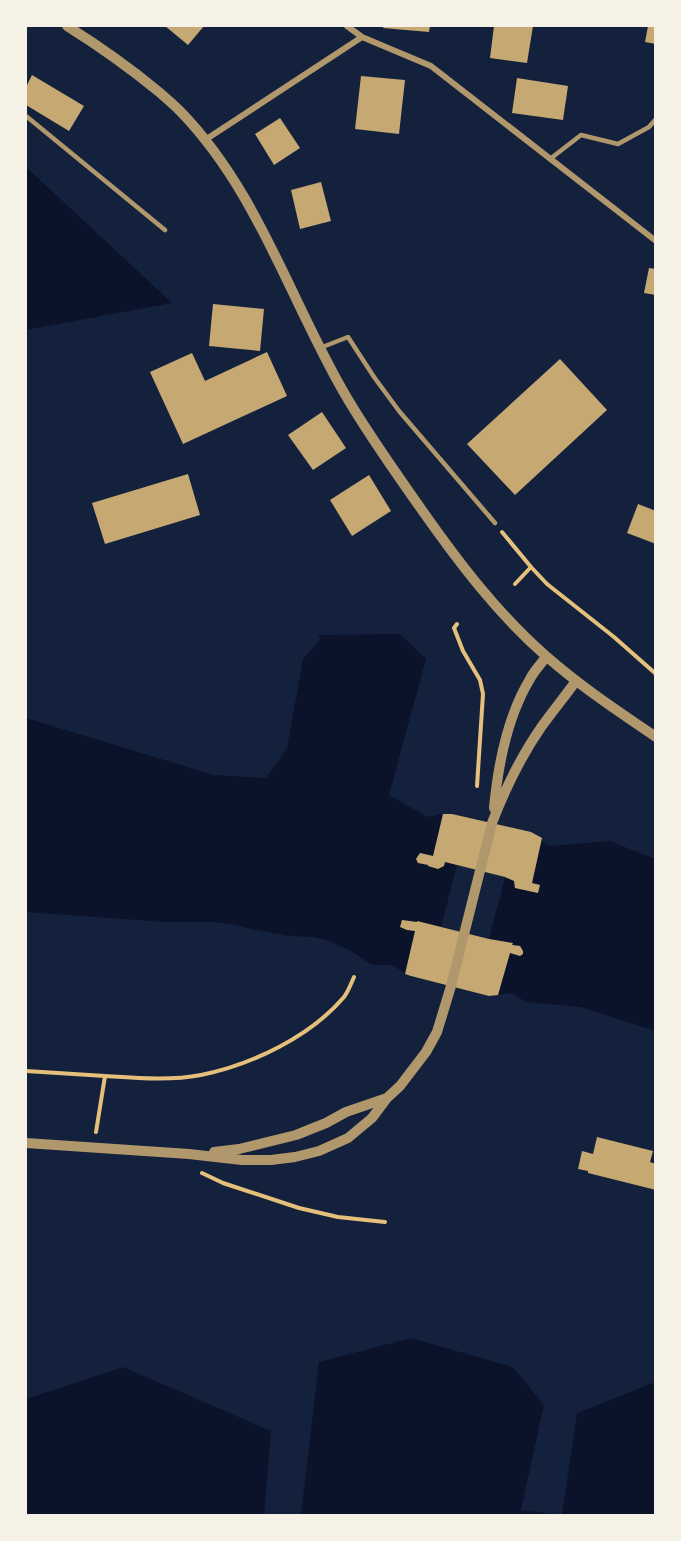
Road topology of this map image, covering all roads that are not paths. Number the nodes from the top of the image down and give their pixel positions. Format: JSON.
{"nodes":[{"id":1,"x":67,"y":26,"type":"edge"},
{"id":2,"x":347,"y":26,"type":"edge"},
{"id":3,"x":362,"y":37,"type":"junction"},
{"id":4,"x":26,"y":116,"type":"edge"},
{"id":5,"x":656,"y":119,"type":"edge"},
{"id":6,"x":205,"y":140,"type":"junction"},
{"id":7,"x":550,"y":159,"type":"junction"},
{"id":8,"x":165,"y":230,"type":"dead end"},
{"id":9,"x":656,"y":241,"type":"edge"},
{"id":10,"x":320,"y":348,"type":"junction"},
{"id":11,"x":495,"y":523,"type":"road end"},
{"id":12,"x":546,"y":657,"type":"junction"},
{"id":13,"x":576,"y":681,"type":"junction"},
{"id":14,"x":656,"y":737,"type":"edge"},
{"id":15,"x":492,"y":823,"type":"junction"},
{"id":16,"x":387,"y":1098,"type":"junction"},
{"id":17,"x":26,"y":1143,"type":"edge"},
{"id":18,"x":189,"y":1154,"type":"junction"}],
"edges":[{"from":1,"to":6,"type":"street"},
{"from":2,"to":3,"type":"street"},
{"from":3,"to":6,"type":"street"},
{"from":3,"to":7,"type":"street"},
{"from":4,"to":8,"type":"lane"},
{"from":5,"to":7,"type":"lane"},
{"from":6,"to":10,"type":"street"},
{"from":7,"to":9,"type":"street"},
{"from":10,"to":11,"type":"lane"},
{"from":10,"to":12,"type":"street"},
{"from":12,"to":13,"type":"street"},
{"from":12,"to":15,"type":"street"},
{"from":13,"to":14,"type":"street"},
{"from":13,"to":15,"type":"street"},
{"from":15,"to":16,"type":"street"},
{"from":16,"to":18,"type":"street"},
{"from":16,"to":18,"type":"street"},
{"from":17,"to":18,"type":"street"}]}
